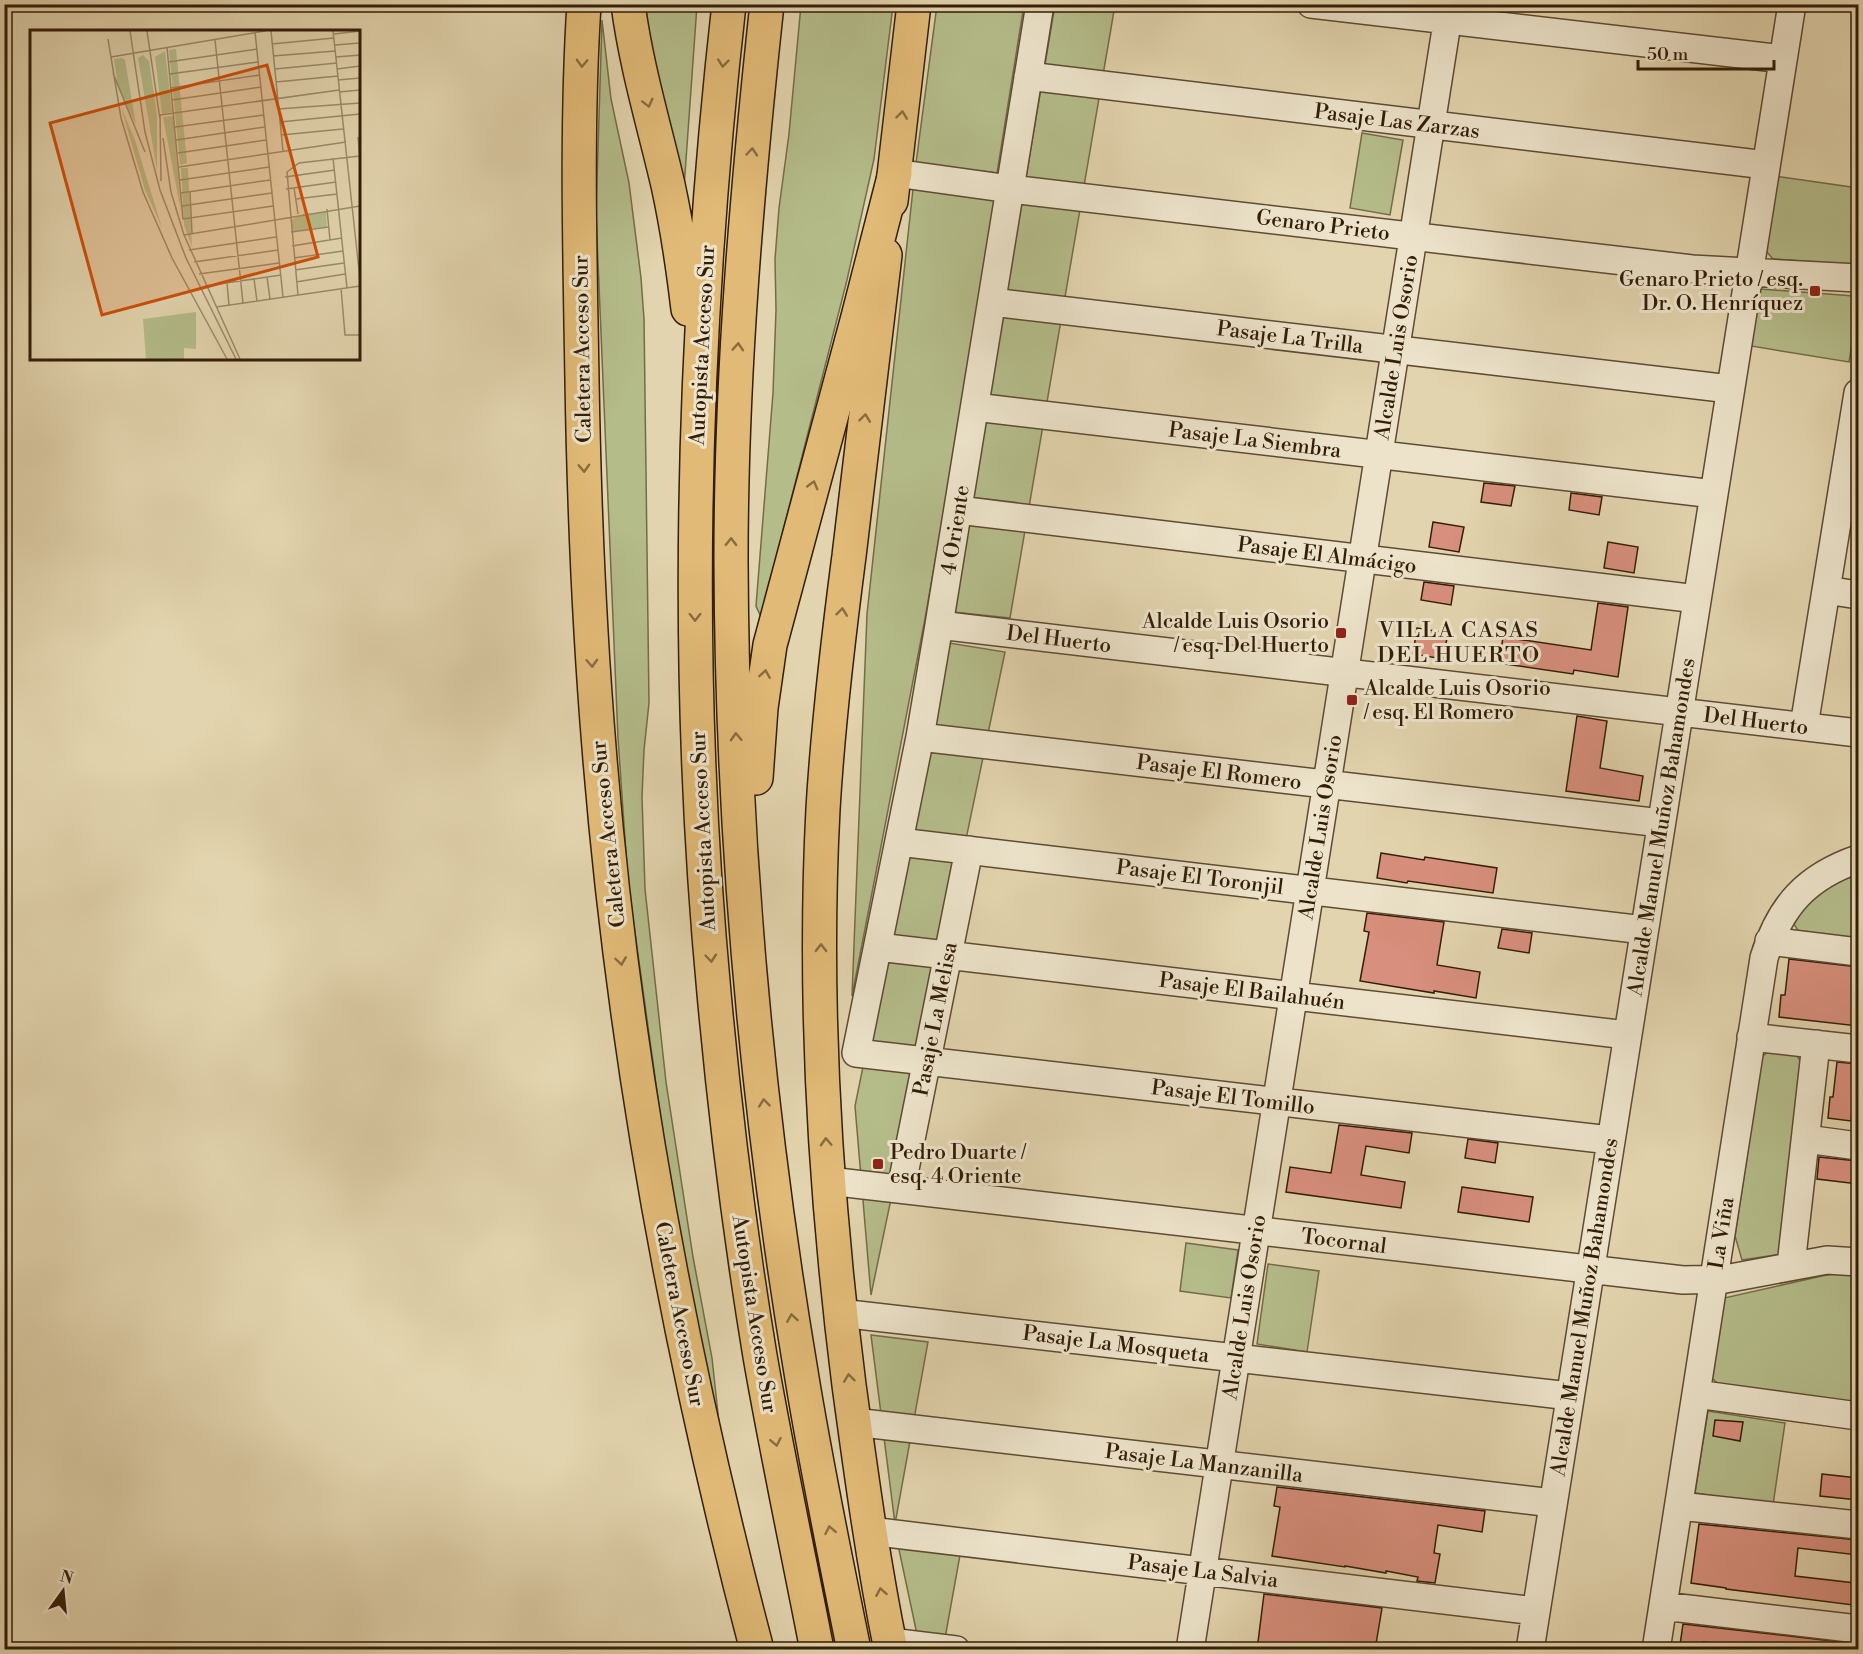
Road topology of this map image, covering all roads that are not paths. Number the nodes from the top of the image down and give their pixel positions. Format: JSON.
{"nodes":[{"id":1,"x":584,"y":4,"type":"edge"},
{"id":2,"x":628,"y":4,"type":"edge"},
{"id":3,"x":729,"y":4,"type":"edge"},
{"id":4,"x":767,"y":4,"type":"edge"},
{"id":5,"x":914,"y":4,"type":"edge"},
{"id":6,"x":1040,"y":4,"type":"edge"},
{"id":7,"x":1311,"y":4,"type":"edge"},
{"id":8,"x":1792,"y":4,"type":"edge"},
{"id":9,"x":1449,"y":12,"type":"edge"},
{"id":10,"x":1783,"y":59,"type":"junction"},
{"id":11,"x":1028,"y":76,"type":"junction"},
{"id":12,"x":1431,"y":125,"type":"junction"},
{"id":13,"x":1766,"y":165,"type":"junction"},
{"id":14,"x":895,"y":173,"type":"junction"},
{"id":15,"x":1010,"y":189,"type":"junction"},
{"id":16,"x":1414,"y":236,"type":"junction"},
{"id":17,"x":1749,"y":274,"type":"junction"},
{"id":18,"x":1858,"y":278,"type":"edge"},
{"id":19,"x":992,"y":302,"type":"junction"},
{"id":20,"x":1396,"y":349,"type":"junction"},
{"id":21,"x":1731,"y":389,"type":"junction"},
{"id":22,"x":1858,"y":393,"type":"edge"},
{"id":23,"x":975,"y":407,"type":"junction"},
{"id":24,"x":697,"y":432,"type":"junction"},
{"id":25,"x":1379,"y":454,"type":"junction"},
{"id":26,"x":1851,"y":487,"type":"edge"},
{"id":27,"x":1714,"y":494,"type":"junction"},
{"id":28,"x":958,"y":510,"type":"junction"},
{"id":29,"x":1362,"y":559,"type":"junction"},
{"id":30,"x":1826,"y":590,"type":"junction"},
{"id":31,"x":1858,"y":596,"type":"edge"},
{"id":32,"x":1697,"y":599,"type":"junction"},
{"id":33,"x":939,"y":625,"type":"junction"},
{"id":34,"x":1344,"y":673,"type":"junction"},
{"id":35,"x":1679,"y":712,"type":"junction"},
{"id":36,"x":1804,"y":726,"type":"junction"},
{"id":37,"x":1858,"y":733,"type":"edge"},
{"id":38,"x":920,"y":737,"type":"junction"},
{"id":39,"x":1326,"y":784,"type":"junction"},
{"id":40,"x":1661,"y":823,"type":"junction"},
{"id":41,"x":899,"y":842,"type":"junction"},
{"id":42,"x":969,"y":850,"type":"junction"},
{"id":43,"x":1858,"y":859,"type":"edge"},
{"id":44,"x":1310,"y":890,"type":"junction"},
{"id":45,"x":1644,"y":930,"type":"junction"},
{"id":46,"x":1769,"y":941,"type":"junction"},
{"id":47,"x":748,"y":942,"type":"junction"},
{"id":48,"x":878,"y":947,"type":"junction"},
{"id":49,"x":1858,"y":952,"type":"edge"},
{"id":50,"x":948,"y":955,"type":"junction"},
{"id":51,"x":1293,"y":996,"type":"junction"},
{"id":52,"x":1627,"y":1035,"type":"junction"},
{"id":53,"x":1751,"y":1037,"type":"junction"},
{"id":54,"x":1816,"y":1044,"type":"junction"},
{"id":55,"x":1858,"y":1049,"type":"edge"},
{"id":56,"x":856,"y":1053,"type":"joint"},
{"id":57,"x":926,"y":1062,"type":"junction"},
{"id":58,"x":1276,"y":1102,"type":"junction"},
{"id":59,"x":1806,"y":1139,"type":"junction"},
{"id":60,"x":1610,"y":1140,"type":"junction"},
{"id":61,"x":1858,"y":1146,"type":"edge"},
{"id":62,"x":829,"y":1181,"type":"junction"},
{"id":63,"x":901,"y":1189,"type":"junction"},
{"id":64,"x":1256,"y":1231,"type":"junction"},
{"id":65,"x":1858,"y":1262,"type":"edge"},
{"id":66,"x":1791,"y":1265,"type":"junction"},
{"id":67,"x":1590,"y":1269,"type":"junction"},
{"id":68,"x":1713,"y":1280,"type":"junction"},
{"id":69,"x":840,"y":1313,"type":"junction"},
{"id":70,"x":1236,"y":1358,"type":"junction"},
{"id":71,"x":1696,"y":1394,"type":"junction"},
{"id":72,"x":1570,"y":1396,"type":"junction"},
{"id":73,"x":1858,"y":1416,"type":"edge"},
{"id":74,"x":854,"y":1422,"type":"junction"},
{"id":75,"x":1219,"y":1464,"type":"junction"},
{"id":76,"x":1553,"y":1503,"type":"junction"},
{"id":77,"x":1678,"y":1506,"type":"junction"},
{"id":78,"x":1858,"y":1525,"type":"edge"},
{"id":79,"x":870,"y":1531,"type":"junction"},
{"id":80,"x":1202,"y":1571,"type":"junction"},
{"id":81,"x":1663,"y":1606,"type":"junction"},
{"id":82,"x":1536,"y":1611,"type":"junction"},
{"id":83,"x":1858,"y":1629,"type":"edge"},
{"id":84,"x":890,"y":1646,"type":"edge"},
{"id":85,"x":757,"y":1650,"type":"edge"},
{"id":86,"x":817,"y":1650,"type":"edge"},
{"id":87,"x":854,"y":1650,"type":"edge"},
{"id":88,"x":956,"y":1650,"type":"edge"},
{"id":89,"x":1190,"y":1650,"type":"edge"},
{"id":90,"x":1530,"y":1650,"type":"edge"},
{"id":91,"x":1656,"y":1650,"type":"edge"}],
"edges":[{"from":1,"to":85,"type":"main road","name":"Caletera Acceso Sur","one_way":true},
{"from":2,"to":24,"type":"main road","one_way":true},
{"from":3,"to":24,"type":"main road","name":"Autopista Acceso Sur","one_way":true},
{"from":47,"to":4,"type":"main road","name":"Autopista Acceso Sur","one_way":true},
{"from":14,"to":5,"type":"main road","one_way":true},
{"from":6,"to":11,"type":"street","name":"4 Oriente"},
{"from":7,"to":9,"type":"street"},
{"from":8,"to":10,"type":"street","name":"Alcalde Manuel Muñoz Bahamondes"},
{"from":9,"to":10,"type":"street"},
{"from":9,"to":12,"type":"street","name":"Alcalde Luis Osorio"},
{"from":10,"to":13,"type":"street","name":"Alcalde Manuel Muñoz Bahamondes"},
{"from":11,"to":12,"type":"street","name":"Pasaje Las Zarzas"},
{"from":11,"to":15,"type":"street","name":"4 Oriente"},
{"from":12,"to":13,"type":"street","name":"Pasaje Las Zarzas"},
{"from":12,"to":16,"type":"street","name":"Alcalde Luis Osorio"},
{"from":13,"to":17,"type":"street","name":"Alcalde Manuel Muñoz Bahamondes"},
{"from":14,"to":15,"type":"street","name":"Genaro Prieto"},
{"from":47,"to":14,"type":"main road","one_way":true},
{"from":62,"to":14,"type":"main road","one_way":true},
{"from":15,"to":16,"type":"street","name":"Genaro Prieto"},
{"from":15,"to":19,"type":"street","name":"4 Oriente"},
{"from":16,"to":17,"type":"street","name":"Genaro Prieto"},
{"from":16,"to":20,"type":"street","name":"Alcalde Luis Osorio"},
{"from":17,"to":18,"type":"street","name":"Genaro Prieto"},
{"from":17,"to":21,"type":"street","name":"Alcalde Manuel Muñoz Bahamondes"},
{"from":19,"to":20,"type":"street","name":"Pasaje La Trilla"},
{"from":19,"to":23,"type":"street","name":"4 Oriente"},
{"from":20,"to":21,"type":"street","name":"Pasaje La Trilla"},
{"from":20,"to":25,"type":"street","name":"Alcalde Luis Osorio"},
{"from":21,"to":27,"type":"street","name":"Alcalde Manuel Muñoz Bahamondes"},
{"from":22,"to":26,"type":"street"},
{"from":23,"to":25,"type":"street","name":"Pasaje La Siembra"},
{"from":23,"to":28,"type":"street","name":"4 Oriente"},
{"from":24,"to":86,"type":"main road","name":"Autopista Acceso Sur","one_way":true},
{"from":25,"to":27,"type":"street","name":"Pasaje La Siembra"},
{"from":25,"to":29,"type":"street","name":"Alcalde Luis Osorio"},
{"from":26,"to":30,"type":"street"},
{"from":27,"to":32,"type":"street","name":"Alcalde Manuel Muñoz Bahamondes"},
{"from":28,"to":29,"type":"street","name":"Pasaje El Almácigo"},
{"from":28,"to":33,"type":"street","name":"4 Oriente"},
{"from":29,"to":32,"type":"street","name":"Pasaje El Almácigo"},
{"from":29,"to":34,"type":"street","name":"Alcalde Luis Osorio"},
{"from":30,"to":31,"type":"street"},
{"from":30,"to":36,"type":"street"},
{"from":32,"to":35,"type":"street","name":"Alcalde Manuel Muñoz Bahamondes"},
{"from":33,"to":34,"type":"street","name":"Del Huerto"},
{"from":33,"to":38,"type":"street","name":"4 Oriente"},
{"from":34,"to":35,"type":"street","name":"Del Huerto"},
{"from":34,"to":39,"type":"street","name":"Alcalde Luis Osorio"},
{"from":35,"to":36,"type":"street","name":"Del Huerto"},
{"from":35,"to":40,"type":"street","name":"Alcalde Manuel Muñoz Bahamondes"},
{"from":36,"to":37,"type":"street","name":"Del Huerto"},
{"from":38,"to":39,"type":"street","name":"Pasaje El Romero"},
{"from":38,"to":41,"type":"street","name":"4 Oriente"},
{"from":39,"to":40,"type":"street","name":"Pasaje El Romero"},
{"from":39,"to":44,"type":"street","name":"Alcalde Luis Osorio"},
{"from":40,"to":45,"type":"street","name":"Alcalde Manuel Muñoz Bahamondes"},
{"from":41,"to":42,"type":"street","name":"Pasaje El Toronjil"},
{"from":41,"to":48,"type":"street","name":"4 Oriente"},
{"from":42,"to":44,"type":"street","name":"Pasaje El Toronjil"},
{"from":42,"to":50,"type":"street","name":"Pasaje La Melisa"},
{"from":43,"to":46,"type":"street","name":"La Viña"},
{"from":44,"to":45,"type":"street","name":"Pasaje El Toronjil"},
{"from":44,"to":51,"type":"street","name":"Alcalde Luis Osorio"},
{"from":45,"to":52,"type":"street","name":"Alcalde Manuel Muñoz Bahamondes"},
{"from":46,"to":49,"type":"street"},
{"from":46,"to":53,"type":"street","name":"La Viña"},
{"from":87,"to":47,"type":"main road","name":"Autopista Acceso Sur","one_way":true},
{"from":48,"to":50,"type":"street","name":"Pasaje El Bailahuén"},
{"from":48,"to":56,"type":"street","name":"4 Oriente"},
{"from":50,"to":51,"type":"street","name":"Pasaje El Bailahuén"},
{"from":50,"to":57,"type":"street","name":"Pasaje La Melisa"},
{"from":51,"to":52,"type":"street","name":"Pasaje El Bailahuén"},
{"from":51,"to":58,"type":"street","name":"Alcalde Luis Osorio"},
{"from":52,"to":60,"type":"street","name":"Alcalde Manuel Muñoz Bahamondes"},
{"from":53,"to":54,"type":"street"},
{"from":53,"to":68,"type":"street","name":"La Viña"},
{"from":54,"to":55,"type":"street"},
{"from":54,"to":59,"type":"street"},
{"from":56,"to":57,"type":"street","name":"Pasaje El Tomillo"},
{"from":57,"to":58,"type":"street","name":"Pasaje El Tomillo"},
{"from":57,"to":63,"type":"street","name":"Pasaje La Melisa"},
{"from":58,"to":60,"type":"street","name":"Pasaje El Tomillo"},
{"from":58,"to":64,"type":"street","name":"Alcalde Luis Osorio"},
{"from":59,"to":61,"type":"street"},
{"from":59,"to":66,"type":"street"},
{"from":60,"to":67,"type":"street","name":"Alcalde Manuel Muñoz Bahamondes"},
{"from":62,"to":63,"type":"street","name":"Tocornal"},
{"from":62,"to":69,"type":"main road"},
{"from":63,"to":64,"type":"street","name":"Tocornal"},
{"from":64,"to":67,"type":"street","name":"Tocornal"},
{"from":64,"to":70,"type":"street","name":"Alcalde Luis Osorio"},
{"from":65,"to":66,"type":"street","name":"Tocornal"},
{"from":66,"to":68,"type":"street","name":"Tocornal"},
{"from":67,"to":68,"type":"street","name":"Tocornal"},
{"from":67,"to":72,"type":"street","name":"Alcalde Manuel Muñoz Bahamondes"},
{"from":68,"to":71,"type":"street","name":"La Viña"},
{"from":69,"to":70,"type":"street","name":"Pasaje La Mosqueta"},
{"from":74,"to":69,"type":"main road","one_way":true},
{"from":70,"to":72,"type":"street","name":"Pasaje La Mosqueta"},
{"from":70,"to":75,"type":"street","name":"Alcalde Luis Osorio"},
{"from":71,"to":73,"type":"street"},
{"from":71,"to":77,"type":"street","name":"La Viña"},
{"from":72,"to":76,"type":"street","name":"Alcalde Manuel Muñoz Bahamondes"},
{"from":74,"to":75,"type":"street","name":"Pasaje La Manzanilla"},
{"from":74,"to":79,"type":"main road"},
{"from":75,"to":76,"type":"street","name":"Pasaje La Manzanilla"},
{"from":75,"to":80,"type":"street","name":"Alcalde Luis Osorio"},
{"from":76,"to":82,"type":"street","name":"Alcalde Manuel Muñoz Bahamondes"},
{"from":77,"to":78,"type":"street"},
{"from":77,"to":81,"type":"street","name":"La Viña"},
{"from":79,"to":80,"type":"street","name":"Pasaje La Salvia"},
{"from":84,"to":79,"type":"main road","one_way":true},
{"from":80,"to":82,"type":"street","name":"Pasaje La Salvia"},
{"from":80,"to":89,"type":"street","name":"Alcalde Luis Osorio"},
{"from":81,"to":83,"type":"street"},
{"from":81,"to":91,"type":"street","name":"La Viña"},
{"from":82,"to":90,"type":"street","name":"Alcalde Manuel Muñoz Bahamondes"},
{"from":84,"to":88,"type":"street"}]}
